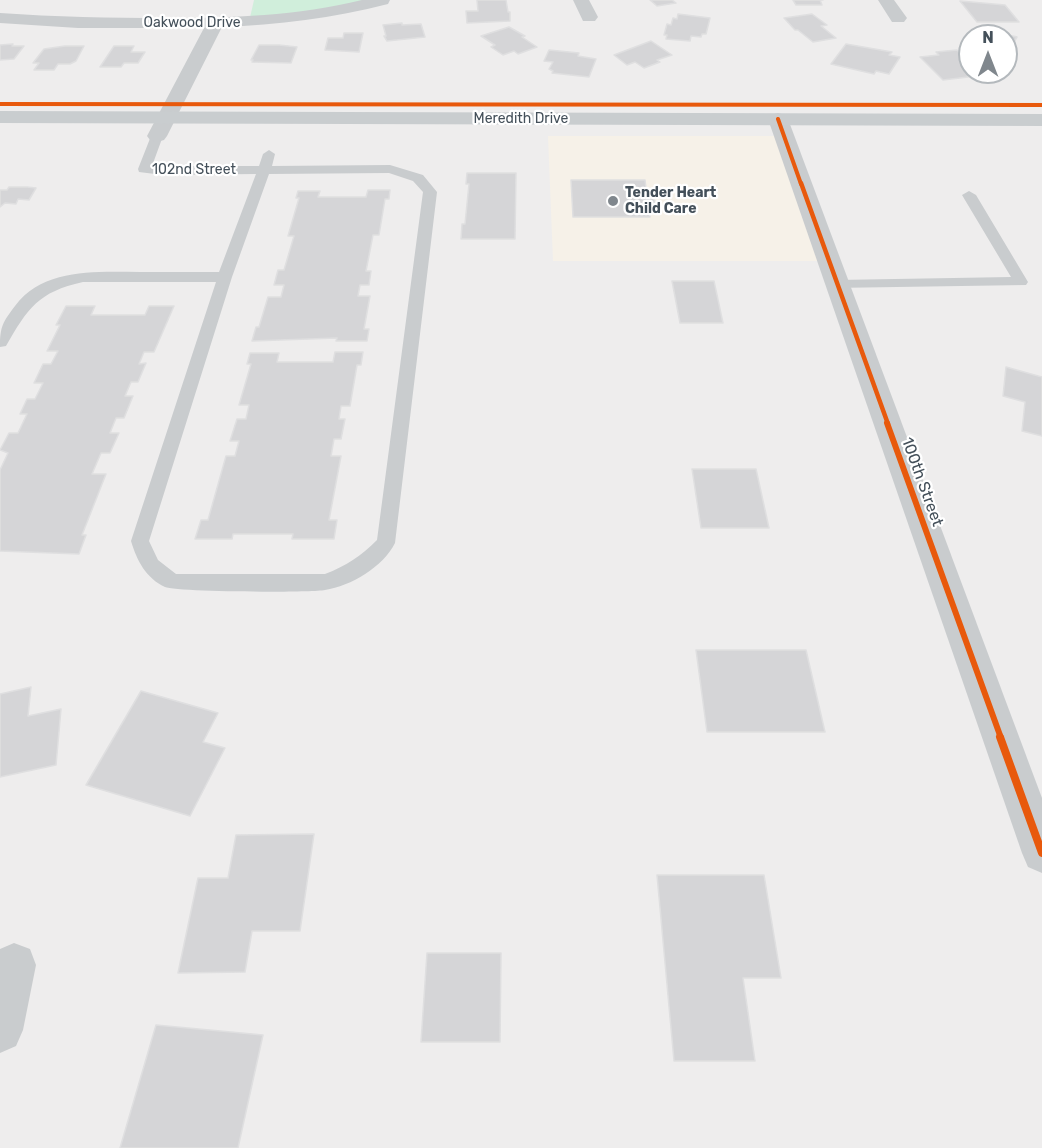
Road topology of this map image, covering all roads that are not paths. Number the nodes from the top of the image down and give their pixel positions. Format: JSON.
{"nodes":[{"id":1,"x":382,"y":0,"type":"edge"},
{"id":2,"x":581,"y":0,"type":"edge"},
{"id":3,"x":886,"y":0,"type":"edge"},
{"id":4,"x":589,"y":17,"type":"dead end"},
{"id":5,"x":0,"y":18,"type":"edge"},
{"id":6,"x":898,"y":18,"type":"dead end"},
{"id":7,"x":215,"y":23,"type":"junction"},
{"id":8,"x":0,"y":117,"type":"edge"},
{"id":9,"x":1042,"y":120,"type":"edge"},
{"id":10,"x":161,"y":127,"type":"junction"},
{"id":11,"x":781,"y":128,"type":"junction"},
{"id":12,"x":1042,"y":135,"type":"edge"},
{"id":13,"x":0,"y":137,"type":"edge"},
{"id":14,"x":266,"y":162,"type":"junction"},
{"id":15,"x":969,"y":195,"type":"dead end"},
{"id":16,"x":225,"y":277,"type":"junction"},
{"id":17,"x":837,"y":285,"type":"junction"},
{"id":18,"x":0,"y":342,"type":"edge"},
{"id":19,"x":1042,"y":853,"type":"edge"},
{"id":20,"x":14,"y":965,"type":"dead end"},
{"id":21,"x":0,"y":1030,"type":"edge"}],
"edges":[{"from":1,"to":7,"type":"street","name":"Oakwood Drive"},
{"from":2,"to":4,"type":"street"},
{"from":3,"to":6,"type":"street"},
{"from":5,"to":7,"type":"street","name":"Oakwood Drive"},
{"from":7,"to":10,"type":"street","name":"102nd Street"},
{"from":8,"to":10,"type":"main road","name":"Meredith Drive"},
{"from":9,"to":11,"type":"main road","name":"Meredith Drive"},
{"from":10,"to":11,"type":"main road","name":"Meredith Drive"},
{"from":10,"to":13,"type":"main road","name":"Meredith Drive"},
{"from":10,"to":14,"type":"lane","name":"102nd Street"},
{"from":11,"to":12,"type":"main road","name":"Meredith Drive"},
{"from":11,"to":17,"type":"street","name":"100th Street"},
{"from":14,"to":16,"type":"lane"},
{"from":14,"to":16,"type":"lane"},
{"from":15,"to":17,"type":"lane"},
{"from":16,"to":18,"type":"lane"},
{"from":17,"to":19,"type":"street","name":"100th Street"},
{"from":20,"to":21,"type":"street"}]}
